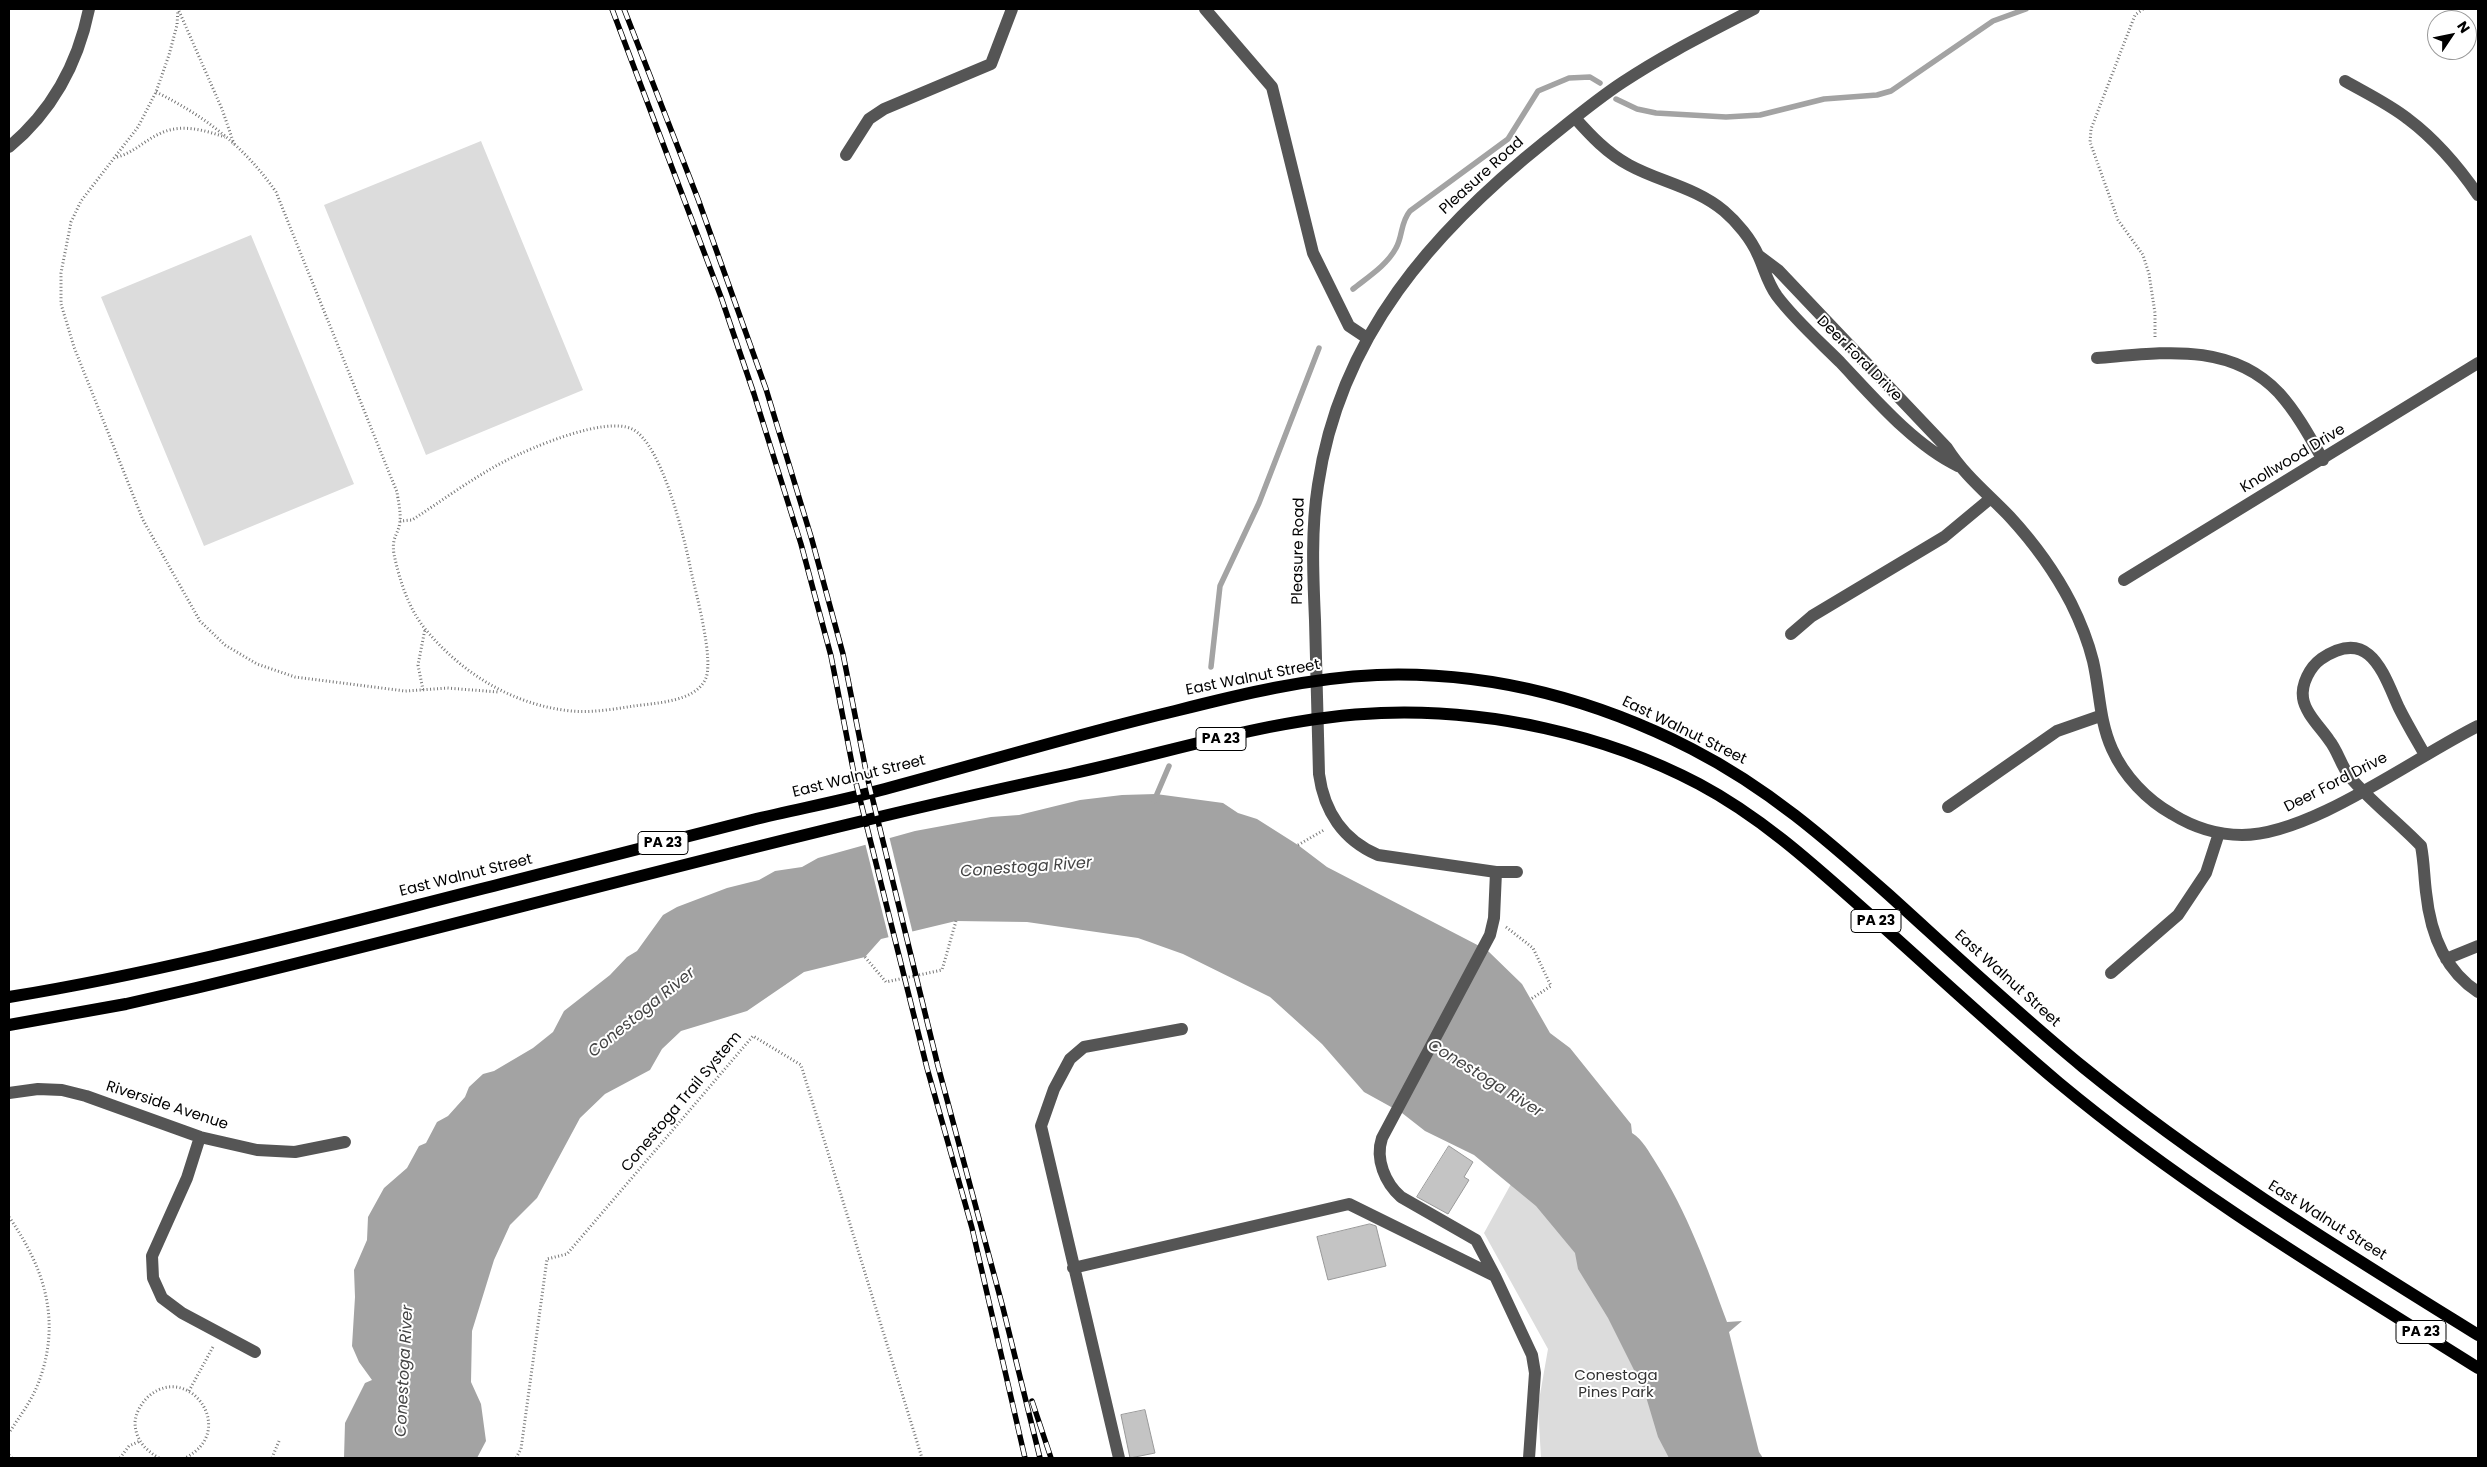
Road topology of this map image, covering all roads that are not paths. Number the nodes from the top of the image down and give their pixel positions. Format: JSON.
{"nodes":[{"id":1,"x":89,"y":9,"type":"edge"},
{"id":2,"x":1012,"y":9,"type":"edge"},
{"id":3,"x":1205,"y":9,"type":"edge"},
{"id":4,"x":1754,"y":9,"type":"edge"},
{"id":5,"x":2345,"y":80,"type":"dead end"},
{"id":6,"x":1575,"y":118,"type":"junction"},
{"id":7,"x":9,"y":147,"type":"edge"},
{"id":8,"x":846,"y":154,"type":"dead end"},
{"id":9,"x":2478,"y":195,"type":"edge"},
{"id":10,"x":1758,"y":255,"type":"junction"},
{"id":11,"x":1366,"y":338,"type":"junction"},
{"id":12,"x":2096,"y":358,"type":"dead end"},
{"id":13,"x":2478,"y":364,"type":"edge"},
{"id":14,"x":2323,"y":460,"type":"junction"},
{"id":15,"x":1958,"y":466,"type":"junction"},
{"id":16,"x":1991,"y":498,"type":"junction"},
{"id":17,"x":2124,"y":580,"type":"dead end"},
{"id":18,"x":1791,"y":634,"type":"dead end"},
{"id":19,"x":1316,"y":681,"type":"junction"},
{"id":20,"x":2100,"y":716,"type":"junction"},
{"id":21,"x":1318,"y":719,"type":"junction"},
{"id":22,"x":2478,"y":726,"type":"edge"},
{"id":23,"x":2425,"y":755,"type":"junction"},
{"id":24,"x":2363,"y":791,"type":"junction"},
{"id":25,"x":1948,"y":807,"type":"dead end"},
{"id":26,"x":2219,"y":833,"type":"junction"},
{"id":27,"x":1496,"y":872,"type":"junction"},
{"id":28,"x":1517,"y":872,"type":"dead end"},
{"id":29,"x":2478,"y":946,"type":"edge"},
{"id":30,"x":2446,"y":959,"type":"junction"},
{"id":31,"x":2111,"y":973,"type":"dead end"},
{"id":32,"x":2478,"y":992,"type":"edge"},
{"id":33,"x":9,"y":997,"type":"edge"},
{"id":34,"x":9,"y":1024,"type":"edge"},
{"id":35,"x":1182,"y":1029,"type":"dead end"},
{"id":36,"x":9,"y":1093,"type":"edge"},
{"id":37,"x":200,"y":1136,"type":"junction"},
{"id":38,"x":345,"y":1142,"type":"dead end"},
{"id":39,"x":1073,"y":1268,"type":"junction"},
{"id":40,"x":1495,"y":1276,"type":"junction"},
{"id":41,"x":2478,"y":1335,"type":"edge"},
{"id":42,"x":255,"y":1352,"type":"dead end"},
{"id":43,"x":2478,"y":1368,"type":"edge"},
{"id":44,"x":1119,"y":1458,"type":"edge"},
{"id":45,"x":1529,"y":1458,"type":"edge"}],
"edges":[{"from":1,"to":7,"type":"street"},
{"from":2,"to":8,"type":"street"},
{"from":3,"to":11,"type":"street"},
{"from":4,"to":6,"type":"street","name":"Pleasure Road"},
{"from":5,"to":9,"type":"street"},
{"from":6,"to":10,"type":"street","name":"Deer Ford Drive"},
{"from":6,"to":11,"type":"street","name":"Pleasure Road"},
{"from":10,"to":15,"type":"street","name":"Deer Ford Drive"},
{"from":10,"to":15,"type":"street","name":"Deer Ford Drive"},
{"from":11,"to":19,"type":"street","name":"Pleasure Road"},
{"from":12,"to":14,"type":"street"},
{"from":13,"to":14,"type":"street","name":"Knollwood Drive"},
{"from":14,"to":17,"type":"street","name":"Knollwood Drive"},
{"from":15,"to":16,"type":"street","name":"Deer Ford Drive"},
{"from":16,"to":18,"type":"street"},
{"from":16,"to":20,"type":"street","name":"Deer Ford Drive"},
{"from":19,"to":21,"type":"street","name":"Pleasure Road"},
{"from":19,"to":33,"type":"main road","name":"East Walnut Street","number":"PA 23"},
{"from":19,"to":41,"type":"main road","name":"East Walnut Street","number":"PA 23"},
{"from":20,"to":25,"type":"street"},
{"from":20,"to":26,"type":"street","name":"Deer Ford Drive"},
{"from":21,"to":27,"type":"street","name":"Pleasure Road"},
{"from":21,"to":34,"type":"main road","number":"PA 23"},
{"from":21,"to":43,"type":"main road","number":"PA 23"},
{"from":22,"to":23,"type":"street","name":"Deer Ford Drive"},
{"from":23,"to":24,"type":"street","name":"Deer Ford Drive"},
{"from":23,"to":24,"type":"street"},
{"from":24,"to":26,"type":"street","name":"Deer Ford Drive"},
{"from":24,"to":30,"type":"street"},
{"from":26,"to":31,"type":"street"},
{"from":27,"to":28,"type":"street","name":"Pleasure Road"},
{"from":27,"to":40,"type":"street"},
{"from":29,"to":30,"type":"street"},
{"from":30,"to":32,"type":"street"},
{"from":35,"to":39,"type":"street"},
{"from":36,"to":37,"type":"street","name":"Riverside Avenue"},
{"from":37,"to":38,"type":"street","name":"Riverside Avenue"},
{"from":37,"to":42,"type":"street"},
{"from":39,"to":40,"type":"street"},
{"from":39,"to":44,"type":"street"},
{"from":40,"to":45,"type":"street"}]}
